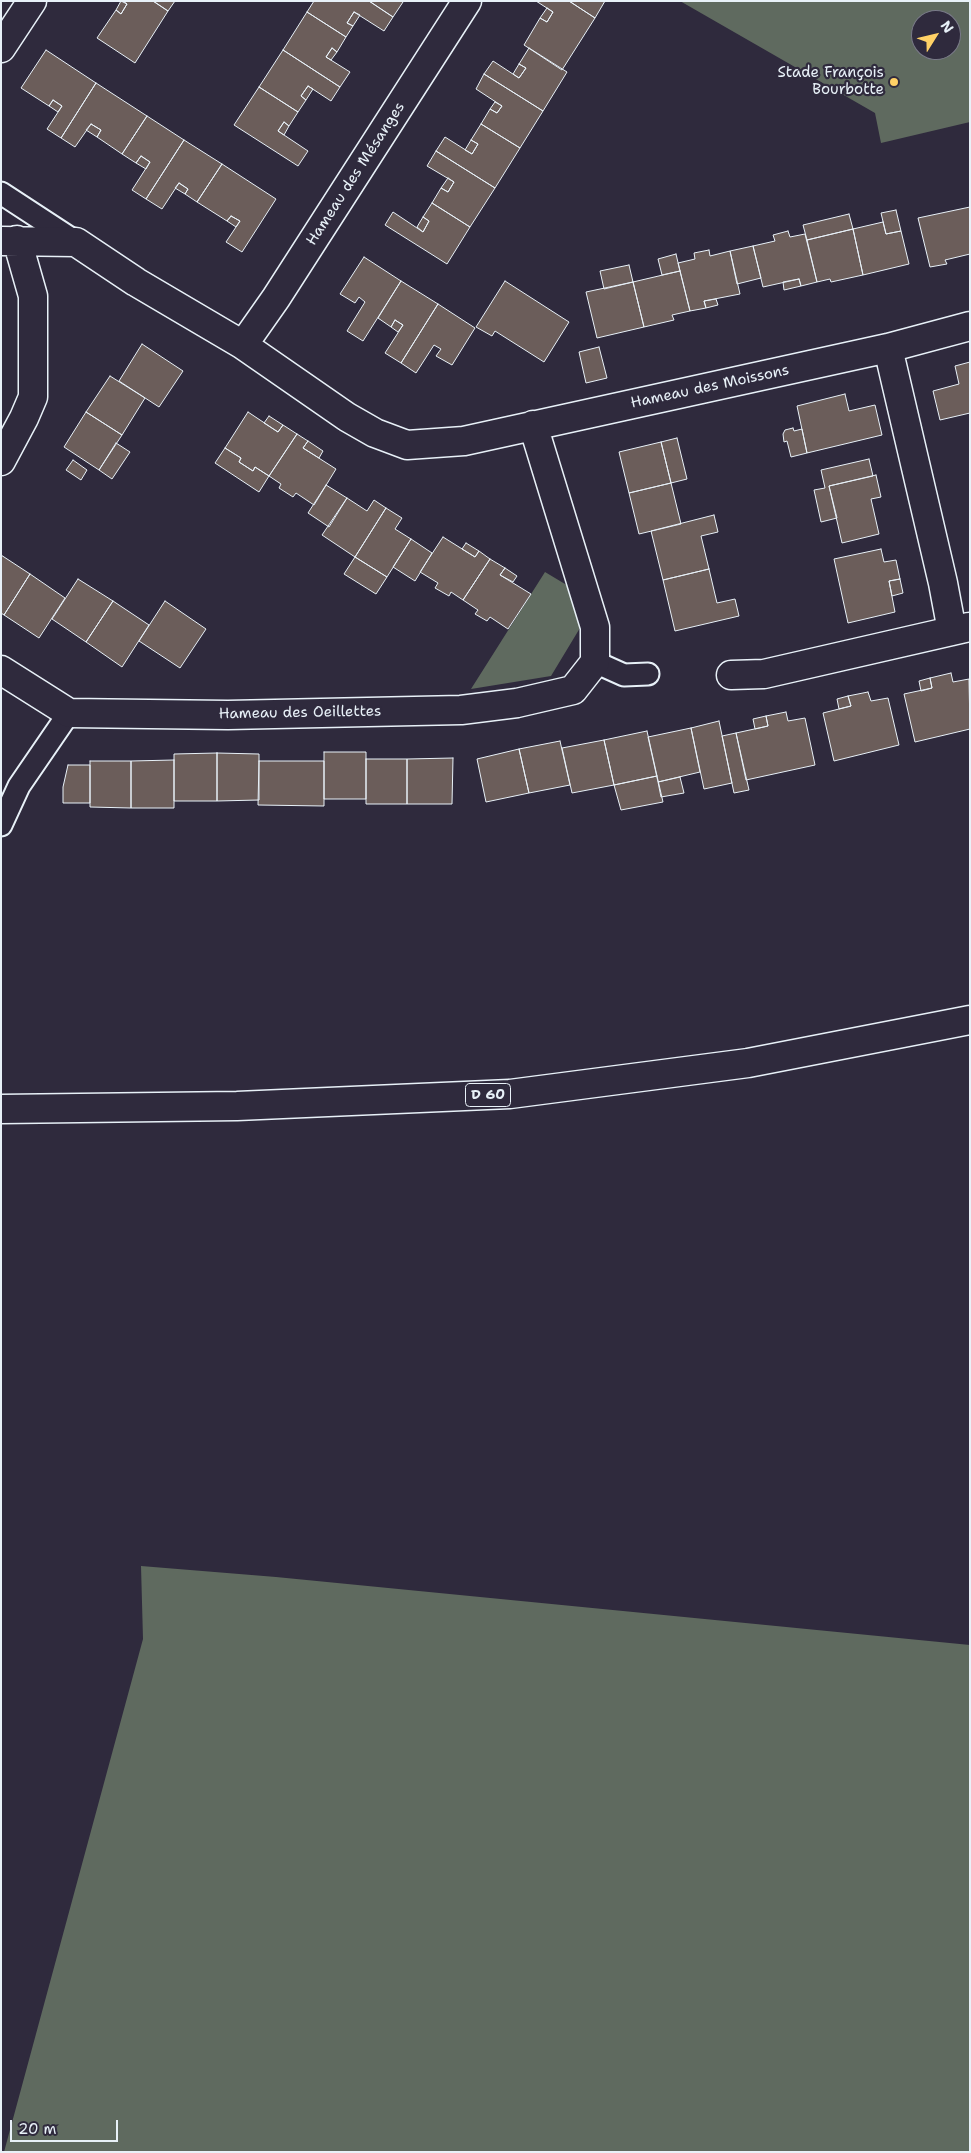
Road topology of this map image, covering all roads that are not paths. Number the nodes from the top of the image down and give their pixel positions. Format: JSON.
{"nodes":[{"id":1,"x":32,"y":1,"type":"edge"},
{"id":2,"x":467,"y":1,"type":"edge"},
{"id":3,"x":1,"y":48,"type":"edge"},
{"id":4,"x":1,"y":193,"type":"edge"},
{"id":5,"x":9,"y":241,"type":"edge"},
{"id":6,"x":76,"y":242,"type":"junction"},
{"id":7,"x":970,"y":326,"type":"edge"},
{"id":8,"x":242,"y":345,"type":"junction"},
{"id":9,"x":888,"y":348,"type":"junction"},
{"id":10,"x":533,"y":425,"type":"junction"},
{"id":11,"x":1,"y":462,"type":"edge"},
{"id":12,"x":961,"y":629,"type":"edge"},
{"id":13,"x":595,"y":662,"type":"junction"},
{"id":14,"x":1,"y":670,"type":"edge"},
{"id":15,"x":648,"y":674,"type":"dead end"},
{"id":16,"x":731,"y":675,"type":"dead end"},
{"id":17,"x":69,"y":713,"type":"junction"},
{"id":18,"x":1,"y":825,"type":"edge"},
{"id":19,"x":970,"y":1020,"type":"edge"},
{"id":20,"x":1,"y":1109,"type":"edge"}],
"edges":[{"from":1,"to":3,"type":"street"},
{"from":2,"to":8,"type":"street","name":"Hameau des Mésanges"},
{"from":4,"to":6,"type":"lane"},
{"from":5,"to":6,"type":"street"},
{"from":5,"to":11,"type":"street"},
{"from":6,"to":8,"type":"street"},
{"from":7,"to":9,"type":"street","name":"Hameau des Moissons"},
{"from":8,"to":10,"type":"street"},
{"from":9,"to":10,"type":"street","name":"Hameau des Moissons"},
{"from":9,"to":12,"type":"street"},
{"from":10,"to":13,"type":"street"},
{"from":12,"to":16,"type":"street"},
{"from":13,"to":15,"type":"lane"},
{"from":13,"to":17,"type":"street","name":"Hameau des Oeillettes"},
{"from":14,"to":17,"type":"street"},
{"from":17,"to":18,"type":"lane"},
{"from":19,"to":20,"type":"street","number":"D 60"}]}
